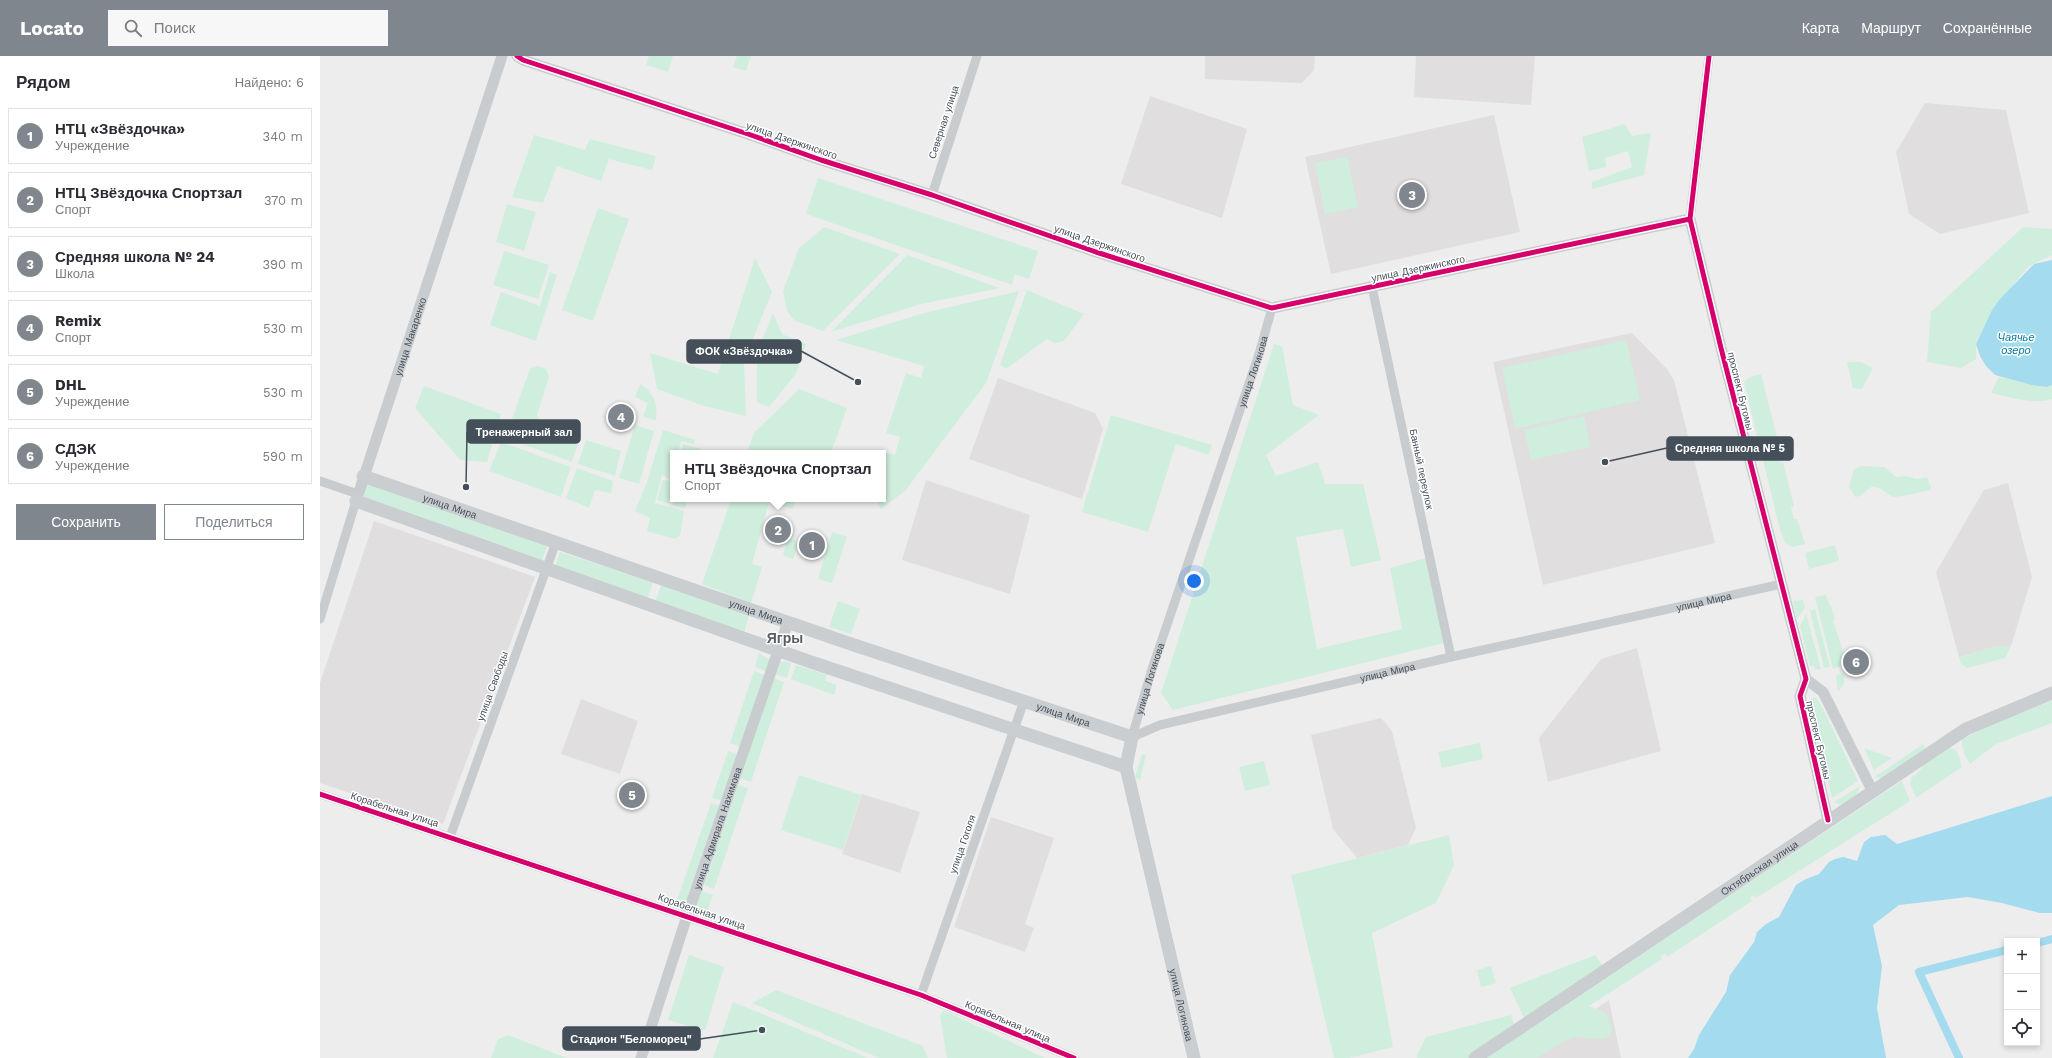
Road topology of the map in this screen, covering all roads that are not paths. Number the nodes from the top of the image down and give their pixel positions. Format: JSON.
{"nodes":[{"id":1,"x":502,"y":56,"type":"edge"},
{"id":2,"x":517,"y":56,"type":"edge"},
{"id":3,"x":977,"y":56,"type":"edge"},
{"id":4,"x":1709,"y":56,"type":"edge"},
{"id":5,"x":932,"y":195,"type":"junction"},
{"id":6,"x":1690,"y":219,"type":"junction"},
{"id":7,"x":1372,"y":287,"type":"junction"},
{"id":8,"x":1272,"y":308,"type":"junction"},
{"id":9,"x":364,"y":476,"type":"junction"},
{"id":10,"x":320,"y":481,"type":"edge"},
{"id":11,"x":357,"y":497,"type":"junction"},
{"id":12,"x":556,"y":542,"type":"junction"},
{"id":13,"x":548,"y":568,"type":"junction"},
{"id":14,"x":1782,"y":584,"type":"junction"},
{"id":15,"x":320,"y":619,"type":"edge"},
{"id":16,"x":788,"y":622,"type":"junction"},
{"id":17,"x":778,"y":649,"type":"junction"},
{"id":18,"x":1451,"y":657,"type":"junction"},
{"id":19,"x":1806,"y":679,"type":"junction"},
{"id":20,"x":2052,"y":693,"type":"edge"},
{"id":21,"x":1024,"y":701,"type":"junction"},
{"id":22,"x":1013,"y":730,"type":"junction"},
{"id":23,"x":1132,"y":737,"type":"junction"},
{"id":24,"x":1126,"y":767,"type":"junction"},
{"id":25,"x":1872,"y":790,"type":"junction"},
{"id":26,"x":320,"y":794,"type":"edge"},
{"id":27,"x":1828,"y":820,"type":"junction"},
{"id":28,"x":450,"y":837,"type":"junction"},
{"id":29,"x":687,"y":916,"type":"junction"},
{"id":30,"x":922,"y":995,"type":"junction"},
{"id":31,"x":641,"y":1058,"type":"edge"},
{"id":32,"x":1074,"y":1058,"type":"edge"},
{"id":33,"x":1194,"y":1058,"type":"edge"},
{"id":34,"x":1474,"y":1058,"type":"edge"}],
"edges":[{"from":1,"to":9,"type":"street","name":"улица Макаренко"},
{"from":2,"to":5,"type":"street","name":"улица Дзержинского"},
{"from":3,"to":5,"type":"street","name":"Северная улица"},
{"from":4,"to":6,"type":"street","name":"проспект Бутомы"},
{"from":5,"to":8,"type":"street","name":"улица Дзержинского"},
{"from":6,"to":7,"type":"street","name":"улица Дзержинского"},
{"from":6,"to":14,"type":"street","name":"проспект Бутомы"},
{"from":7,"to":8,"type":"street","name":"улица Дзержинского"},
{"from":7,"to":18,"type":"street","name":"Банный переулок"},
{"from":8,"to":23,"type":"street","name":"улица Логинова"},
{"from":9,"to":11,"type":"street","name":"улица Макаренко"},
{"from":9,"to":12,"type":"main road","name":"улица Мира"},
{"from":10,"to":11,"type":"street"},
{"from":11,"to":13,"type":"main road"},
{"from":11,"to":15,"type":"street","name":"улица Макаренко"},
{"from":12,"to":13,"type":"street","name":"улица Свободы"},
{"from":12,"to":16,"type":"main road","name":"улица Мира"},
{"from":13,"to":17,"type":"main road"},
{"from":13,"to":28,"type":"street","name":"улица Свободы"},
{"from":14,"to":18,"type":"street","name":"улица Мира"},
{"from":14,"to":19,"type":"street","name":"проспект Бутомы"},
{"from":16,"to":17,"type":"street","name":"улица Адмирала Нахимова"},
{"from":16,"to":21,"type":"main road","name":"улица Мира"},
{"from":17,"to":22,"type":"main road"},
{"from":17,"to":29,"type":"street","name":"улица Адмирала Нахимова"},
{"from":18,"to":23,"type":"street","name":"улица Мира"},
{"from":19,"to":25,"type":"street","name":"проспект Бутомы"},
{"from":19,"to":27,"type":"street","name":"проспект Бутомы"},
{"from":20,"to":25,"type":"main road","name":"Октябрьская улица"},
{"from":21,"to":22,"type":"street","name":"улица Гоголя"},
{"from":21,"to":23,"type":"main road","name":"улица Мира"},
{"from":22,"to":24,"type":"main road"},
{"from":22,"to":30,"type":"street","name":"улица Гоголя"},
{"from":23,"to":24,"type":"main road","name":"улица Логинова"},
{"from":24,"to":33,"type":"main road","name":"улица Логинова"},
{"from":25,"to":27,"type":"main road","name":"Октябрьская улица"},
{"from":26,"to":28,"type":"street","name":"Корабельная улица"},
{"from":27,"to":34,"type":"main road","name":"Октябрьская улица"},
{"from":28,"to":29,"type":"street","name":"Корабельная улица"},
{"from":29,"to":30,"type":"street","name":"Корабельная улица"},
{"from":29,"to":31,"type":"street","name":"улица Адмирала Нахимова"},
{"from":30,"to":32,"type":"street","name":"Корабельная улица"}]}
